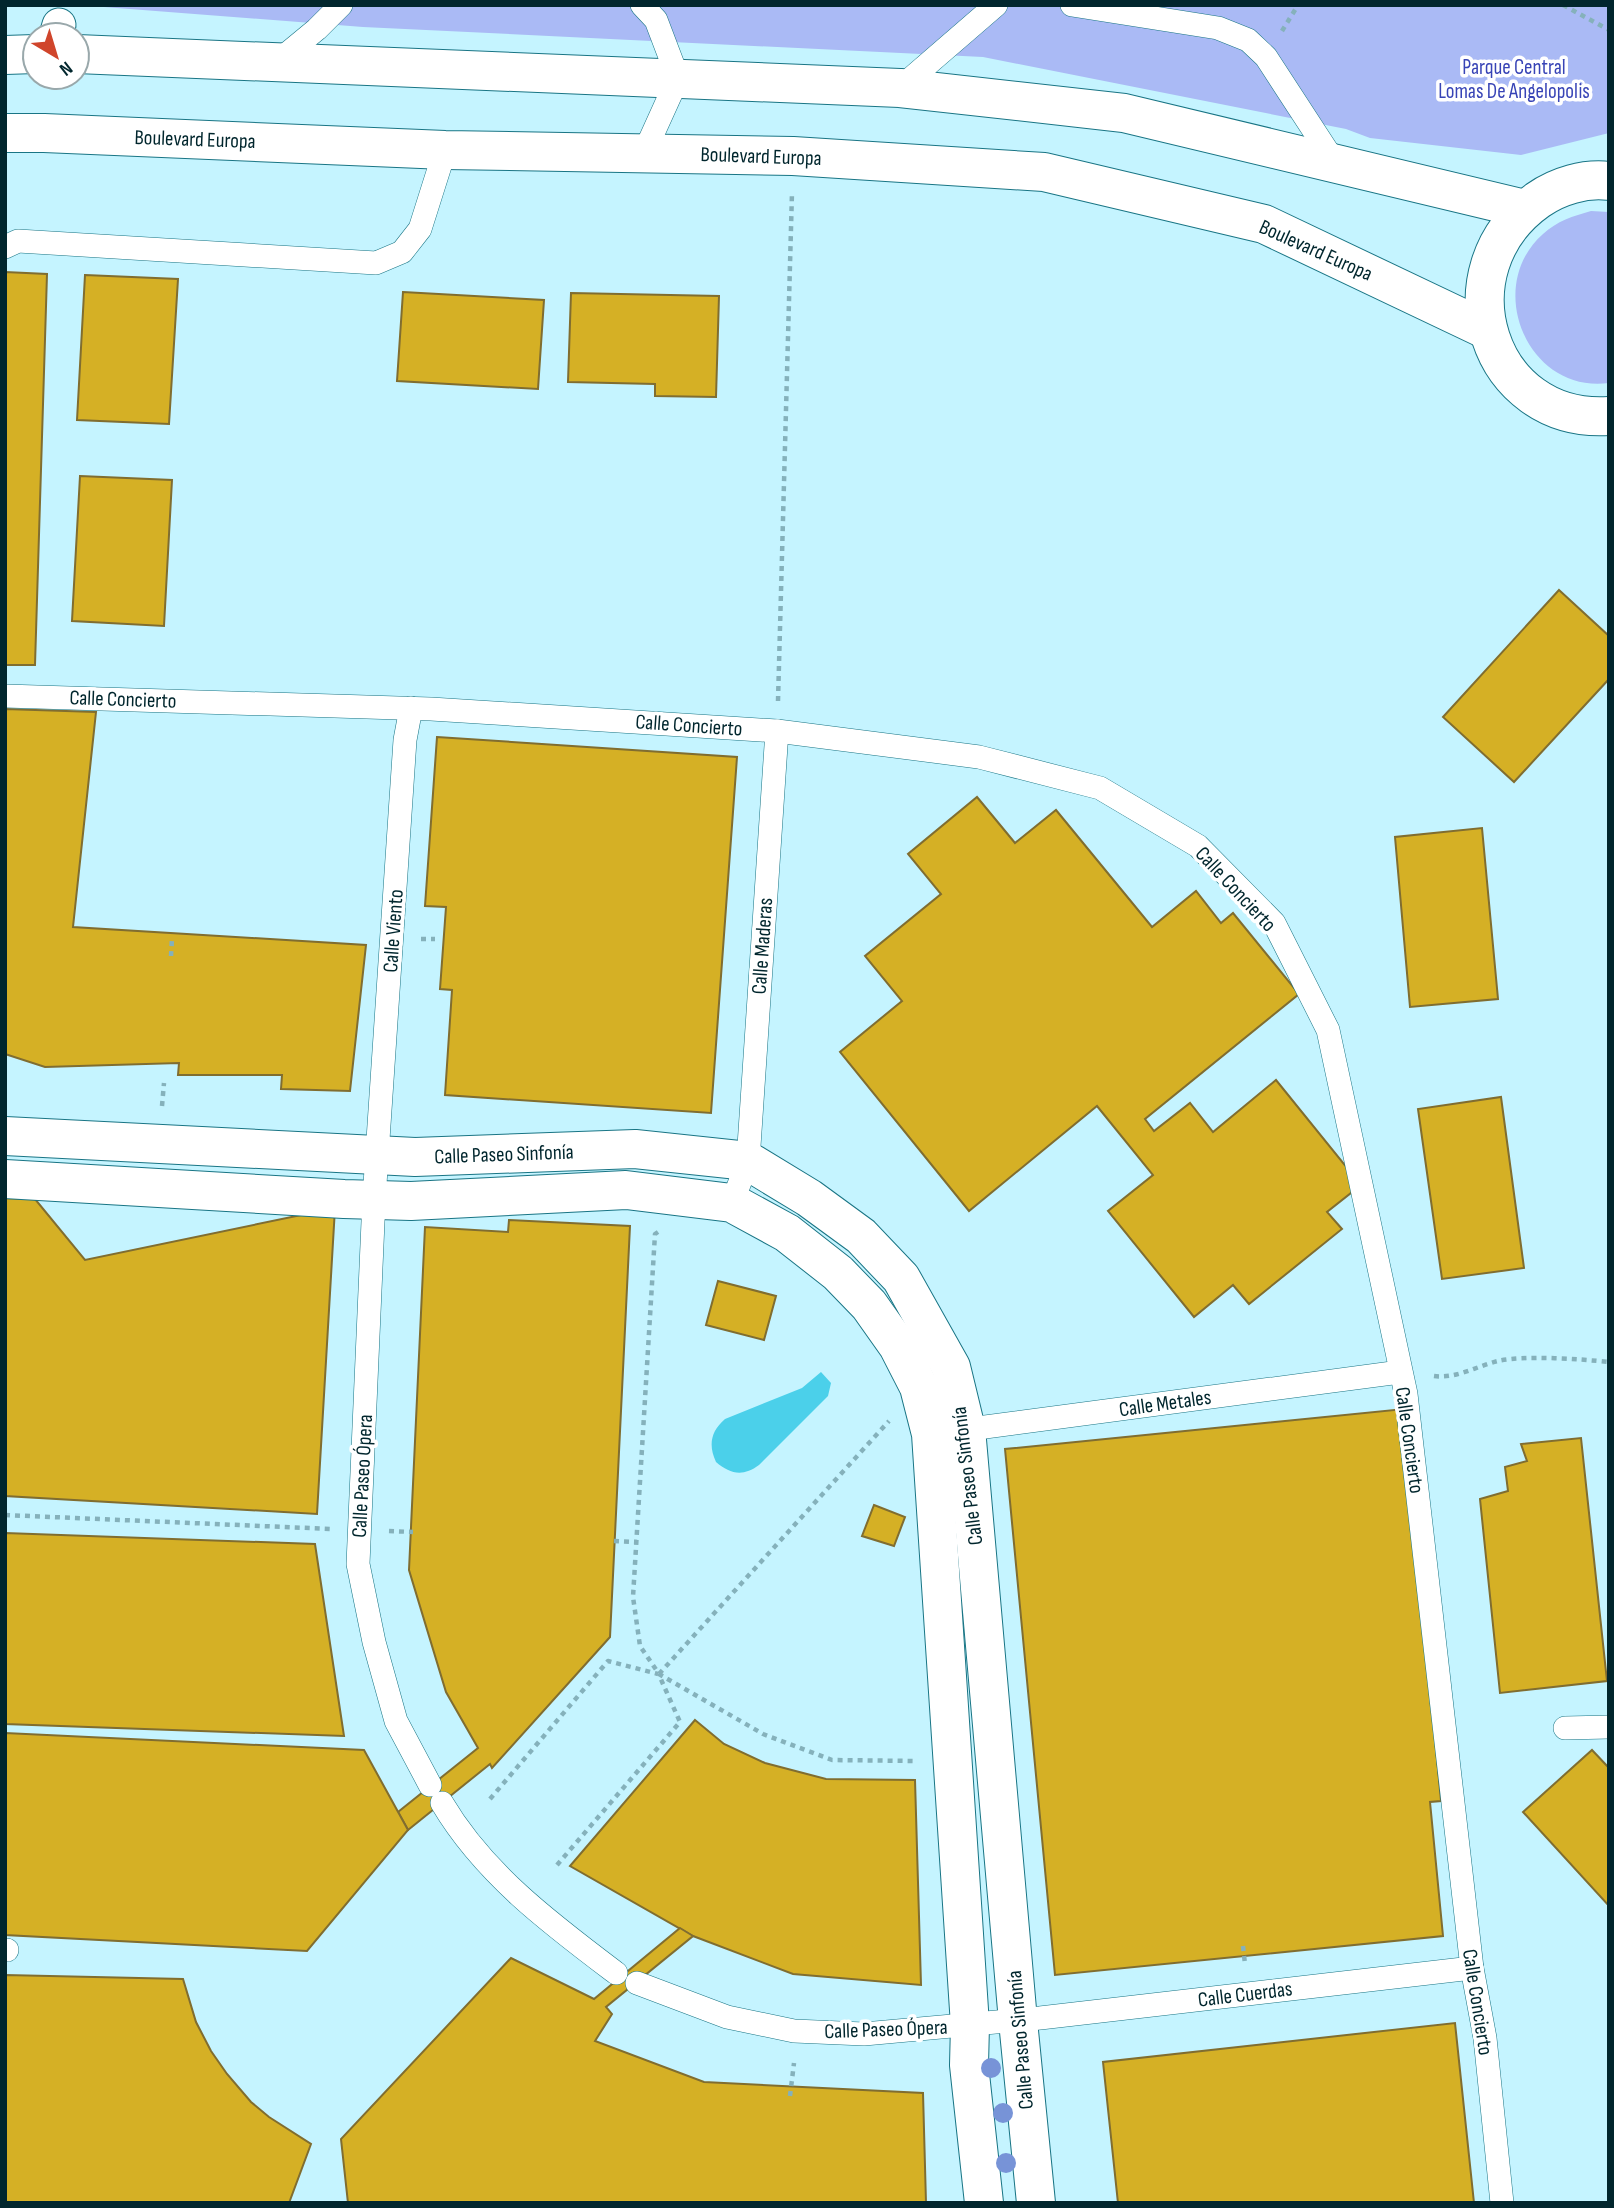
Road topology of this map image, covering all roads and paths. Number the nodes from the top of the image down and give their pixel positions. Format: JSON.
{"nodes":[{"id":1,"x":341,"y":5,"type":"edge"},
{"id":2,"x":642,"y":5,"type":"edge"},
{"id":3,"x":996,"y":5,"type":"edge"},
{"id":4,"x":1072,"y":5,"type":"edge"},
{"id":5,"x":1563,"y":5,"type":"edge"},
{"id":6,"x":1609,"y":30,"type":"edge"},
{"id":7,"x":91,"y":45,"type":"edge"},
{"id":8,"x":277,"y":62,"type":"junction"},
{"id":9,"x":678,"y":78,"type":"junction"},
{"id":10,"x":900,"y":88,"type":"junction"},
{"id":11,"x":5,"y":133,"type":"edge"},
{"id":12,"x":445,"y":150,"type":"junction"},
{"id":13,"x":644,"y":153,"type":"junction"},
{"id":14,"x":793,"y":156,"type":"junction"},
{"id":15,"x":1338,"y":166,"type":"junction"},
{"id":16,"x":1606,"y":179,"type":"edge"},
{"id":17,"x":1525,"y":209,"type":"junction"},
{"id":18,"x":5,"y":247,"type":"edge"},
{"id":19,"x":1488,"y":330,"type":"junction"},
{"id":20,"x":1603,"y":422,"type":"edge"},
{"id":21,"x":5,"y":696,"type":"edge"},
{"id":22,"x":411,"y":708,"type":"junction"},
{"id":23,"x":777,"y":731,"type":"junction"},
{"id":24,"x":172,"y":937,"type":"dead end"},
{"id":25,"x":416,"y":939,"type":"dead end"},
{"id":26,"x":435,"y":939,"type":"dead end"},
{"id":27,"x":171,"y":956,"type":"dead end"},
{"id":28,"x":164,"y":1083,"type":"dead end"},
{"id":29,"x":161,"y":1114,"type":"dead end"},
{"id":30,"x":5,"y":1136,"type":"edge"},
{"id":31,"x":379,"y":1155,"type":"junction"},
{"id":32,"x":748,"y":1161,"type":"junction"},
{"id":33,"x":5,"y":1179,"type":"edge"},
{"id":34,"x":692,"y":1198,"type":"junction"},
{"id":35,"x":374,"y":1199,"type":"junction"},
{"id":36,"x":732,"y":1203,"type":"junction"},
{"id":37,"x":1609,"y":1362,"type":"edge"},
{"id":38,"x":1400,"y":1372,"type":"junction"},
{"id":39,"x":1424,"y":1374,"type":"dead end"},
{"id":40,"x":919,"y":1387,"type":"junction"},
{"id":41,"x":948,"y":1432,"type":"junction"},
{"id":42,"x":5,"y":1515,"type":"edge"},
{"id":43,"x":360,"y":1530,"type":"junction"},
{"id":44,"x":413,"y":1532,"type":"dead end"},
{"id":45,"x":614,"y":1541,"type":"dead end"},
{"id":46,"x":637,"y":1542,"type":"junction"},
{"id":47,"x":659,"y":1674,"type":"junction"},
{"id":48,"x":1609,"y":1727,"type":"edge"},
{"id":49,"x":1565,"y":1728,"type":"dead end"},
{"id":50,"x":920,"y":1761,"type":"dead end"},
{"id":51,"x":490,"y":1799,"type":"dead end"},
{"id":52,"x":557,"y":1865,"type":"dead end"},
{"id":53,"x":1472,"y":1968,"type":"junction"},
{"id":54,"x":616,"y":1973,"type":"dead end"},
{"id":55,"x":637,"y":1983,"type":"dead end"},
{"id":56,"x":1018,"y":2021,"type":"junction"},
{"id":57,"x":970,"y":2025,"type":"junction"},
{"id":58,"x":794,"y":2063,"type":"dead end"},
{"id":59,"x":790,"y":2096,"type":"dead end"},
{"id":60,"x":984,"y":2203,"type":"edge"},
{"id":61,"x":1036,"y":2203,"type":"edge"},
{"id":62,"x":1502,"y":2203,"type":"edge"}],
"edges":[{"from":1,"to":8,"type":"lane"},
{"from":2,"to":9,"type":"lane"},
{"from":3,"to":10,"type":"lane"},
{"from":4,"to":15,"type":"lane"},
{"from":5,"to":6,"type":"path"},
{"from":7,"to":8,"type":"street"},
{"from":8,"to":9,"type":"street"},
{"from":9,"to":10,"type":"street"},
{"from":9,"to":13,"type":"lane"},
{"from":10,"to":15,"type":"street"},
{"from":11,"to":12,"type":"street","name":"Boulevard Europa"},
{"from":12,"to":13,"type":"street","name":"Boulevard Europa"},
{"from":12,"to":18,"type":"lane"},
{"from":13,"to":14,"type":"street","name":"Boulevard Europa"},
{"from":14,"to":19,"type":"street","name":"Boulevard Europa"},
{"from":14,"to":23,"type":"path"},
{"from":15,"to":17,"type":"street"},
{"from":16,"to":17,"type":"street"},
{"from":17,"to":19,"type":"street"},
{"from":19,"to":20,"type":"street"},
{"from":21,"to":22,"type":"lane","name":"Calle Concierto"},
{"from":22,"to":23,"type":"lane","name":"Calle Concierto"},
{"from":22,"to":31,"type":"lane","name":"Calle Viento"},
{"from":23,"to":32,"type":"lane","name":"Calle Maderas"},
{"from":23,"to":38,"type":"lane","name":"Calle Concierto"},
{"from":24,"to":27,"type":"path"},
{"from":25,"to":26,"type":"path"},
{"from":28,"to":29,"type":"path"},
{"from":30,"to":31,"type":"street","name":"Calle Paseo Sinfonía"},
{"from":31,"to":32,"type":"street","name":"Calle Paseo Sinfonía"},
{"from":31,"to":35,"type":"lane","name":"Calle Paseo Ópera"},
{"from":32,"to":36,"type":"lane","name":"Calle Maderas"},
{"from":32,"to":41,"type":"street","name":"Calle Paseo Sinfonía"},
{"from":33,"to":35,"type":"street","name":"Calle Paseo Sinfonía"},
{"from":34,"to":35,"type":"street","name":"Calle Paseo Sinfonía"},
{"from":34,"to":36,"type":"street","name":"Calle Paseo Sinfonía"},
{"from":34,"to":46,"type":"path"},
{"from":35,"to":43,"type":"lane","name":"Calle Paseo Ópera"},
{"from":36,"to":40,"type":"street","name":"Calle Paseo Sinfonía"},
{"from":37,"to":39,"type":"path"},
{"from":38,"to":41,"type":"lane","name":"Calle Metales"},
{"from":38,"to":53,"type":"lane","name":"Calle Concierto"},
{"from":40,"to":41,"type":"street","name":"Calle Paseo Sinfonía"},
{"from":40,"to":47,"type":"path"},
{"from":41,"to":56,"type":"street","name":"Calle Paseo Sinfonía"},
{"from":41,"to":57,"type":"street","name":"Calle Paseo Sinfonía"},
{"from":42,"to":43,"type":"path"},
{"from":43,"to":44,"type":"path"},
{"from":43,"to":54,"type":"lane","name":"Calle Paseo Ópera"},
{"from":45,"to":46,"type":"path"},
{"from":46,"to":47,"type":"path"},
{"from":47,"to":50,"type":"path"},
{"from":47,"to":51,"type":"path"},
{"from":47,"to":52,"type":"path"},
{"from":48,"to":49,"type":"lane"},
{"from":53,"to":56,"type":"lane","name":"Calle Cuerdas"},
{"from":53,"to":62,"type":"lane","name":"Calle Concierto"},
{"from":55,"to":57,"type":"lane","name":"Calle Paseo Ópera"},
{"from":56,"to":57,"type":"lane","name":"Calle Paseo Ópera"},
{"from":56,"to":61,"type":"street","name":"Calle Paseo Sinfonía"},
{"from":57,"to":60,"type":"street","name":"Calle Paseo Sinfonía"},
{"from":58,"to":59,"type":"path"}]}
